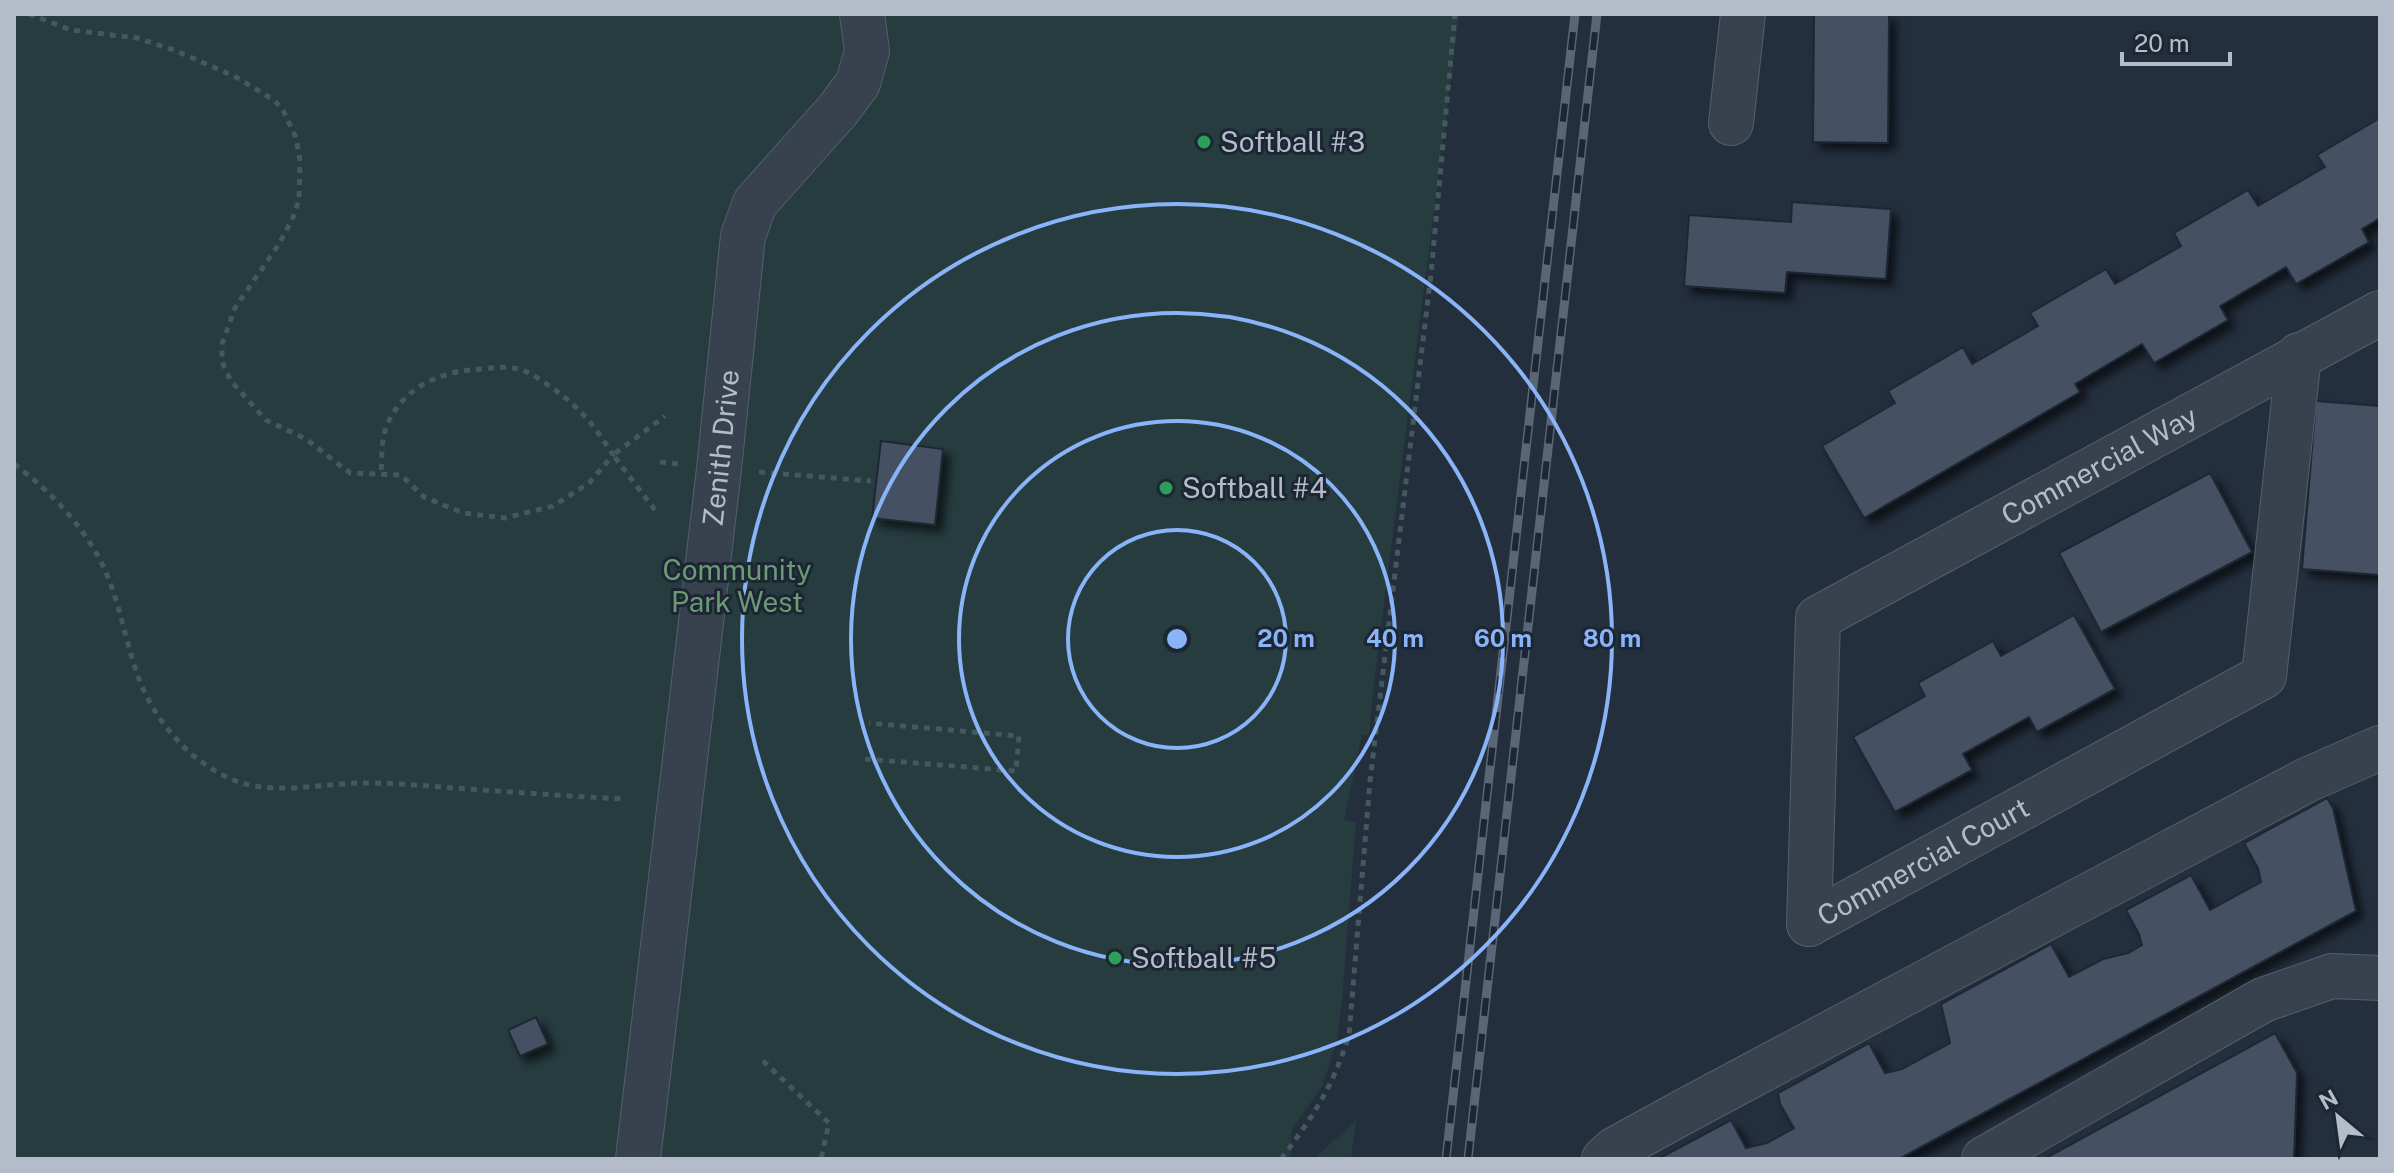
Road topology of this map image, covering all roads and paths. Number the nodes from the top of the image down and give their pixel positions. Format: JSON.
{"nodes":[{"id":1,"x":29,"y":14,"type":"edge"},
{"id":2,"x":862,"y":14,"type":"edge"},
{"id":3,"x":1455,"y":14,"type":"edge"},
{"id":4,"x":1743,"y":14,"type":"edge"},
{"id":5,"x":1731,"y":123,"type":"dead end"},
{"id":6,"x":2380,"y":313,"type":"edge"},
{"id":7,"x":2299,"y":355,"type":"junction"},
{"id":8,"x":665,"y":416,"type":"dead end"},
{"id":9,"x":613,"y":455,"type":"junction"},
{"id":10,"x":14,"y":464,"type":"edge"},
{"id":11,"x":753,"y":472,"type":"dead end"},
{"id":12,"x":381,"y":474,"type":"junction"},
{"id":13,"x":871,"y":481,"type":"dead end"},
{"id":14,"x":655,"y":510,"type":"dead end"},
{"id":15,"x":1818,"y":618,"type":"joint"},
{"id":16,"x":869,"y":723,"type":"dead end"},
{"id":17,"x":2380,"y":748,"type":"edge"},
{"id":18,"x":865,"y":759,"type":"dead end"},
{"id":19,"x":624,"y":799,"type":"dead end"},
{"id":20,"x":2380,"y":978,"type":"edge"},
{"id":21,"x":763,"y":1061,"type":"dead end"},
{"id":22,"x":638,"y":1159,"type":"edge"},
{"id":23,"x":821,"y":1159,"type":"edge"},
{"id":24,"x":1281,"y":1159,"type":"edge"},
{"id":25,"x":1604,"y":1159,"type":"edge"},
{"id":26,"x":1984,"y":1159,"type":"edge"}],
"edges":[{"from":1,"to":12,"type":"path"},
{"from":2,"to":22,"type":"street","name":"Zenith Drive"},
{"from":3,"to":24,"type":"path"},
{"from":4,"to":5,"type":"street"},
{"from":6,"to":7,"type":"street","name":"Commercial Way"},
{"from":7,"to":15,"type":"street","name":"Commercial Way"},
{"from":7,"to":15,"type":"street","name":"Commercial Court"},
{"from":8,"to":9,"type":"path"},
{"from":9,"to":12,"type":"path"},
{"from":9,"to":12,"type":"path"},
{"from":9,"to":14,"type":"path"},
{"from":10,"to":19,"type":"path"},
{"from":11,"to":13,"type":"path"},
{"from":16,"to":18,"type":"path"},
{"from":17,"to":25,"type":"street"},
{"from":20,"to":26,"type":"street"},
{"from":21,"to":23,"type":"path"}]}
